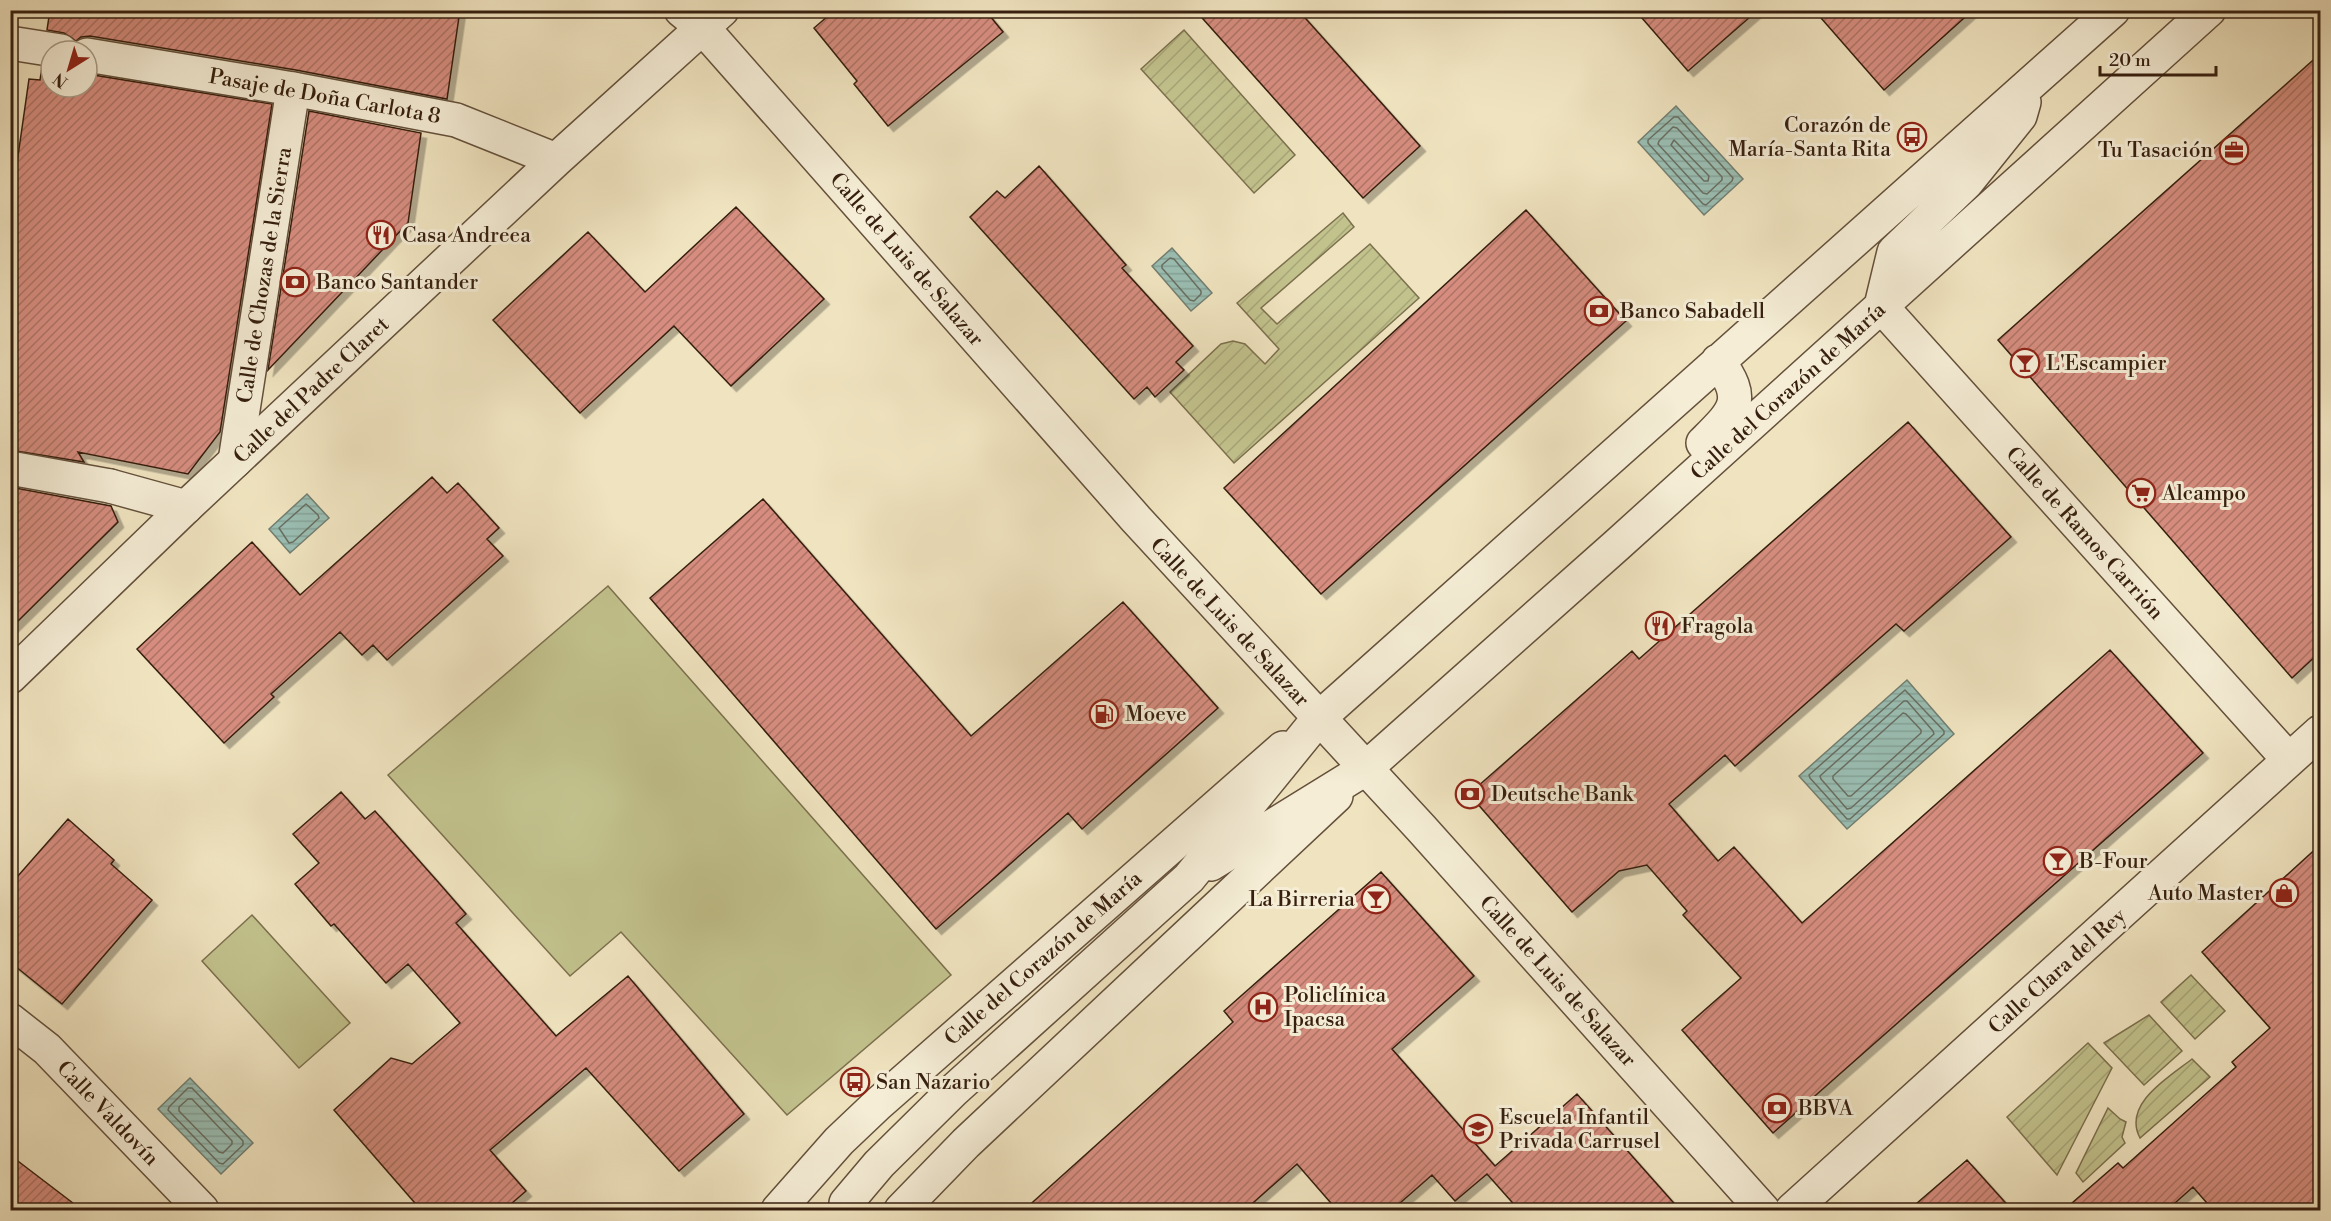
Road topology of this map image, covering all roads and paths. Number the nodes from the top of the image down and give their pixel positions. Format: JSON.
{"nodes":[{"id":1,"x":2113,"y":10,"type":"edge"},
{"id":2,"x":2209,"y":10,"type":"edge"},
{"id":3,"x":702,"y":16,"type":"edge"},
{"id":4,"x":10,"y":43,"type":"edge"},
{"id":5,"x":39,"y":48,"type":"edge"},
{"id":6,"x":99,"y":57,"type":"edge"},
{"id":7,"x":2027,"y":88,"type":"junction"},
{"id":8,"x":293,"y":89,"type":"junction"},
{"id":9,"x":556,"y":160,"type":"junction"},
{"id":10,"x":1881,"y":306,"type":"junction"},
{"id":11,"x":1718,"y":361,"type":"junction"},
{"id":12,"x":235,"y":461,"type":"junction"},
{"id":13,"x":10,"y":468,"type":"edge"},
{"id":14,"x":186,"y":507,"type":"junction"},
{"id":15,"x":1617,"y":545,"type":"junction"},
{"id":16,"x":10,"y":677,"type":"edge"},
{"id":17,"x":1319,"y":718,"type":"junction"},
{"id":18,"x":2320,"y":732,"type":"edge"},
{"id":19,"x":2289,"y":760,"type":"junction"},
{"id":20,"x":1365,"y":769,"type":"junction"},
{"id":21,"x":1189,"y":878,"type":"junction"},
{"id":22,"x":10,"y":1020,"type":"edge"},
{"id":23,"x":846,"y":1203,"type":"dead end"},
{"id":24,"x":202,"y":1210,"type":"edge"},
{"id":25,"x":778,"y":1210,"type":"edge"},
{"id":26,"x":901,"y":1210,"type":"edge"},
{"id":27,"x":1763,"y":1210,"type":"edge"},
{"id":28,"x":1792,"y":1210,"type":"edge"}],
"edges":[{"from":1,"to":7,"type":"street","name":"Calle del Corazón de María"},
{"from":2,"to":10,"type":"street","name":"Calle del Corazón de María"},
{"from":3,"to":9,"type":"street","name":"Calle del Padre Claret"},
{"from":3,"to":17,"type":"street","name":"Calle de Luis de Salazar"},
{"from":4,"to":5,"type":"street"},
{"from":6,"to":8,"type":"street","name":"Pasaje de Doña Carlota 8"},
{"from":7,"to":10,"type":"street"},
{"from":7,"to":11,"type":"street","name":"Calle del Corazón de María"},
{"from":8,"to":9,"type":"street","name":"Pasaje de Doña Carlota 8"},
{"from":8,"to":12,"type":"street","name":"Calle de Chozas de la Sierra"},
{"from":9,"to":12,"type":"street","name":"Calle del Padre Claret"},
{"from":10,"to":15,"type":"street","name":"Calle del Corazón de María"},
{"from":10,"to":19,"type":"street","name":"Calle de Ramos Carrión"},
{"from":11,"to":15,"type":"street"},
{"from":11,"to":17,"type":"street","name":"Calle del Corazón de María"},
{"from":12,"to":14,"type":"street","name":"Calle del Padre Claret"},
{"from":13,"to":14,"type":"street"},
{"from":14,"to":16,"type":"street","name":"Calle del Padre Claret"},
{"from":15,"to":20,"type":"street","name":"Calle del Corazón de María"},
{"from":17,"to":20,"type":"street","name":"Calle de Luis de Salazar"},
{"from":17,"to":21,"type":"street","name":"Calle del Corazón de María"},
{"from":17,"to":25,"type":"street","name":"Calle del Corazón de María"},
{"from":18,"to":19,"type":"street","name":"Calle Clara del Rey"},
{"from":19,"to":28,"type":"street","name":"Calle Clara del Rey"},
{"from":20,"to":21,"type":"street","name":"Calle del Corazón de María"},
{"from":20,"to":26,"type":"street","name":"Calle del Corazón de María"},
{"from":20,"to":27,"type":"street","name":"Calle de Luis de Salazar"},
{"from":21,"to":23,"type":"street","name":"Calle del Corazón de María"},
{"from":22,"to":24,"type":"street","name":"Calle Valdovín"}]}
